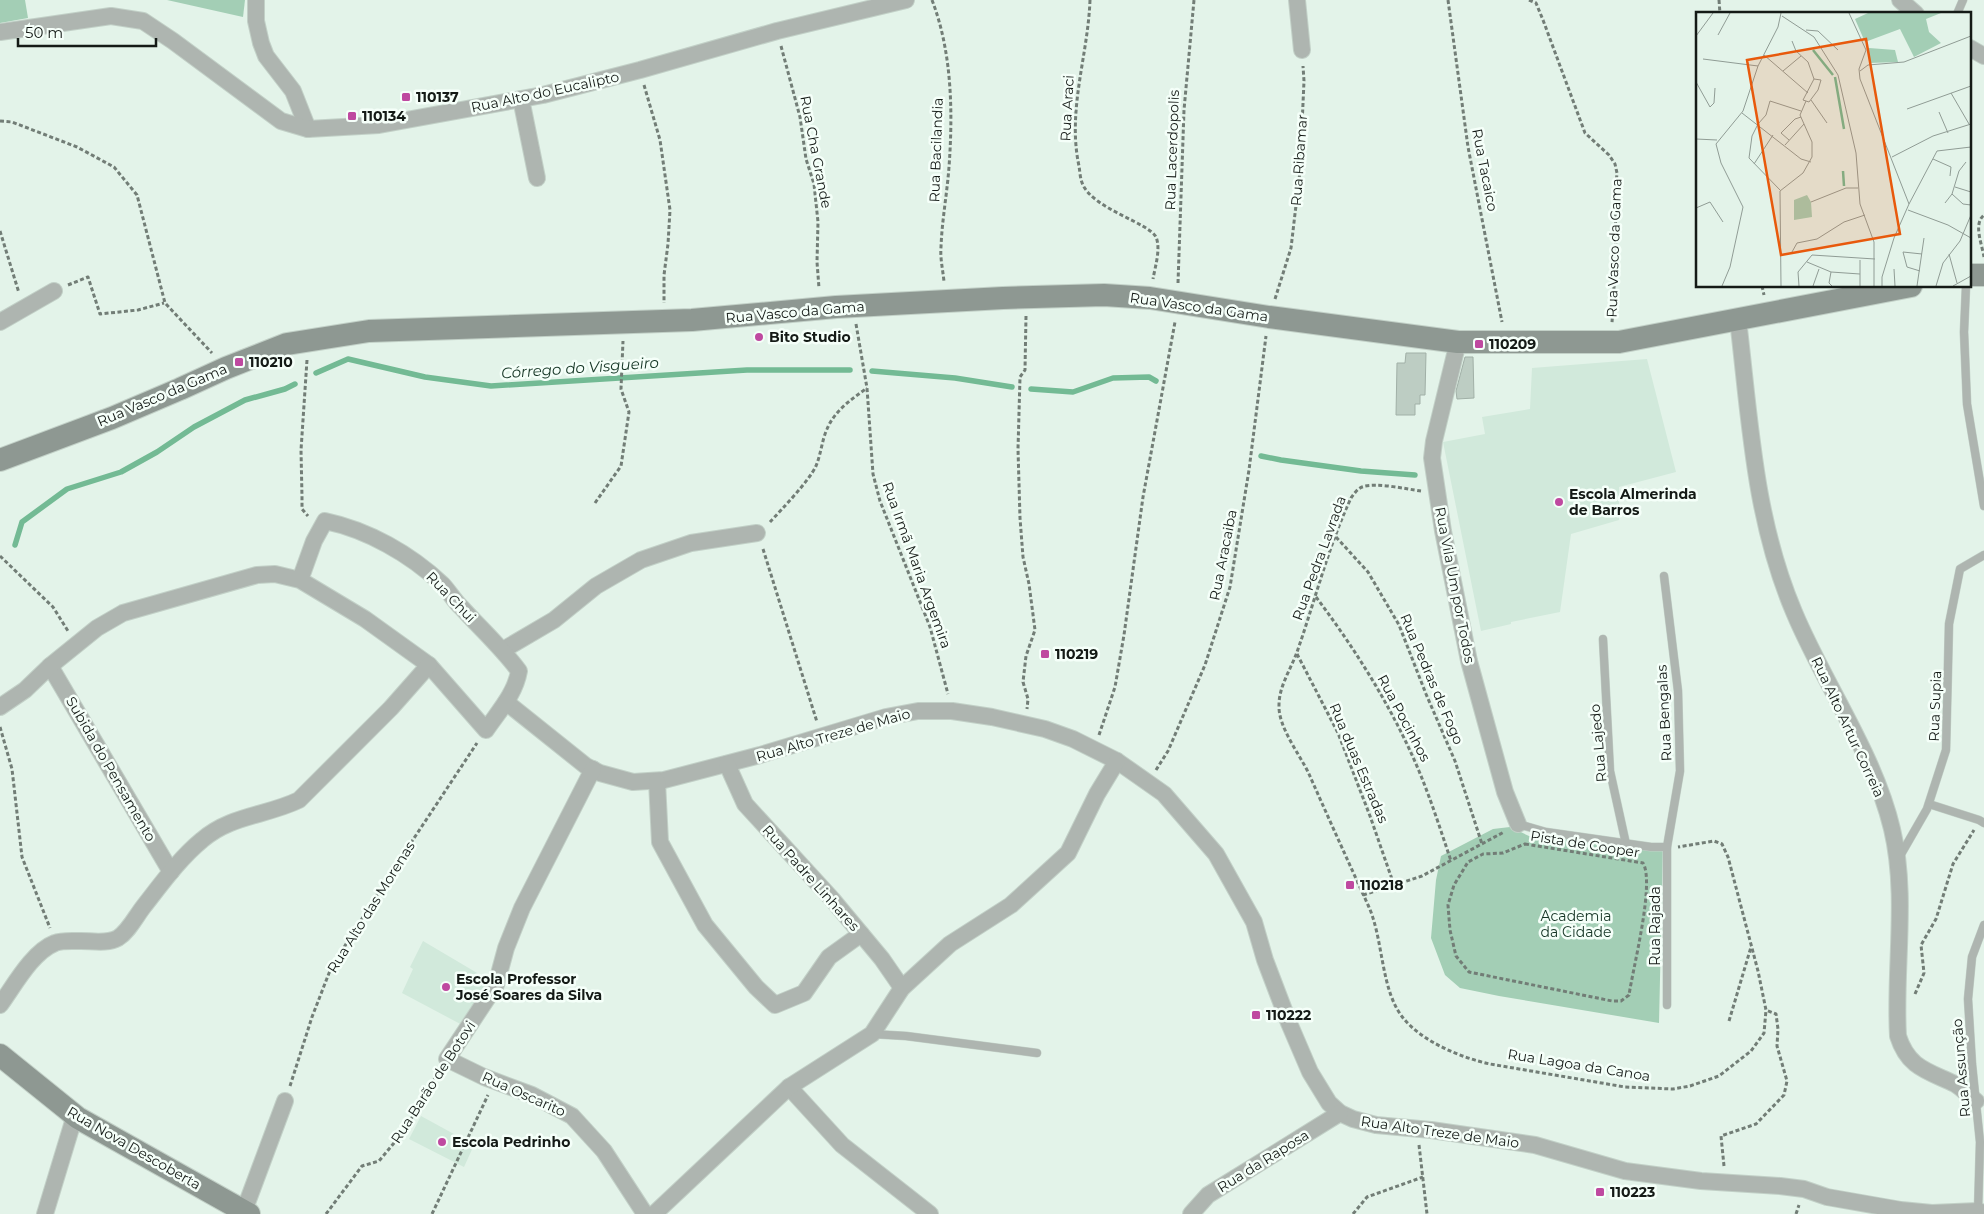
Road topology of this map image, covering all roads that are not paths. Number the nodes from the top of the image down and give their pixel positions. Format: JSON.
{"nodes":[{"id":1,"x":256,"y":0,"type":"edge"},
{"id":2,"x":906,"y":0,"type":"edge"},
{"id":3,"x":1297,"y":0,"type":"edge"},
{"id":4,"x":1900,"y":0,"type":"edge"},
{"id":5,"x":1963,"y":0,"type":"edge"},
{"id":6,"x":1914,"y":12,"type":"edge"},
{"id":7,"x":1958,"y":12,"type":"edge"},
{"id":8,"x":0,"y":32,"type":"edge"},
{"id":9,"x":1972,"y":49,"type":"edge"},
{"id":10,"x":1302,"y":50,"type":"road end"},
{"id":11,"x":1984,"y":56,"type":"edge"},
{"id":12,"x":521,"y":99,"type":"junction"},
{"id":13,"x":308,"y":129,"type":"junction"},
{"id":14,"x":537,"y":178,"type":"dead end"},
{"id":15,"x":1901,"y":288,"type":"edge"},
{"id":16,"x":1966,"y":288,"type":"edge"},
{"id":17,"x":54,"y":291,"type":"road end"},
{"id":18,"x":1738,"y":320,"type":"junction"},
{"id":19,"x":0,"y":322,"type":"edge"},
{"id":20,"x":1458,"y":342,"type":"junction"},
{"id":21,"x":0,"y":460,"type":"edge"},
{"id":22,"x":1984,"y":506,"type":"edge"},
{"id":23,"x":757,"y":532,"type":"road end"},
{"id":24,"x":1984,"y":555,"type":"edge"},
{"id":25,"x":1664,"y":576,"type":"dead end"},
{"id":26,"x":300,"y":580,"type":"junction"},
{"id":27,"x":1603,"y":639,"type":"dead end"},
{"id":28,"x":503,"y":650,"type":"junction"},
{"id":29,"x":428,"y":665,"type":"junction"},
{"id":30,"x":50,"y":666,"type":"junction"},
{"id":31,"x":506,"y":702,"type":"junction"},
{"id":32,"x":0,"y":706,"type":"edge"},
{"id":33,"x":1118,"y":761,"type":"junction"},
{"id":34,"x":727,"y":764,"type":"junction"},
{"id":35,"x":593,"y":769,"type":"junction"},
{"id":36,"x":657,"y":781,"type":"junction"},
{"id":37,"x":1929,"y":804,"type":"junction"},
{"id":38,"x":1982,"y":821,"type":"edge"},
{"id":39,"x":1518,"y":824,"type":"joint"},
{"id":40,"x":1626,"y":844,"type":"junction"},
{"id":41,"x":1667,"y":848,"type":"junction"},
{"id":42,"x":1896,"y":862,"type":"junction"},
{"id":43,"x":171,"y":872,"type":"junction"},
{"id":44,"x":1984,"y":925,"type":"edge"},
{"id":45,"x":861,"y":934,"type":"junction"},
{"id":46,"x":902,"y":988,"type":"junction"},
{"id":47,"x":0,"y":1005,"type":"edge"},
{"id":48,"x":1667,"y":1005,"type":"dead end"},
{"id":49,"x":872,"y":1034,"type":"junction"},
{"id":50,"x":1037,"y":1053,"type":"dead end"},
{"id":51,"x":0,"y":1055,"type":"edge"},
{"id":52,"x":447,"y":1059,"type":"joint"},
{"id":53,"x":788,"y":1087,"type":"junction"},
{"id":54,"x":285,"y":1101,"type":"road end"},
{"id":55,"x":1976,"y":1101,"type":"junction"},
{"id":56,"x":1340,"y":1113,"type":"junction"},
{"id":57,"x":75,"y":1115,"type":"junction"},
{"id":58,"x":1981,"y":1212,"type":"edge"},
{"id":59,"x":246,"y":1213,"type":"edge"},
{"id":60,"x":45,"y":1214,"type":"edge"},
{"id":61,"x":644,"y":1214,"type":"edge"},
{"id":62,"x":654,"y":1214,"type":"edge"},
{"id":63,"x":930,"y":1214,"type":"edge"},
{"id":64,"x":1191,"y":1214,"type":"edge"}],
"edges":[{"from":1,"to":13,"type":"street"},
{"from":2,"to":12,"type":"street","name":"Rua Alto do Eucalipto"},
{"from":3,"to":10,"type":"street"},
{"from":4,"to":6,"type":"street"},
{"from":5,"to":7,"type":"lane"},
{"from":8,"to":13,"type":"street","name":"Rua Alto do Eucalipto"},
{"from":9,"to":11,"type":"street"},
{"from":12,"to":13,"type":"street","name":"Rua Alto do Eucalipto"},
{"from":12,"to":14,"type":"street"},
{"from":15,"to":18,"type":"main road","name":"Rua Vasco da Gama"},
{"from":16,"to":22,"type":"lane"},
{"from":17,"to":19,"type":"street"},
{"from":18,"to":20,"type":"main road","name":"Rua Vasco da Gama"},
{"from":18,"to":42,"type":"street","name":"Rua Alto Artur Correia"},
{"from":20,"to":21,"type":"main road","name":"Rua Vasco da Gama"},
{"from":20,"to":39,"type":"street","name":"Rua Vila Um por Todos"},
{"from":23,"to":28,"type":"street"},
{"from":24,"to":37,"type":"lane","name":"Rua Supia"},
{"from":25,"to":41,"type":"lane","name":"Rua Bengalas"},
{"from":26,"to":28,"type":"street","name":"Rua Chui"},
{"from":26,"to":29,"type":"street"},
{"from":26,"to":30,"type":"street"},
{"from":27,"to":40,"type":"lane","name":"Rua Lajedo"},
{"from":28,"to":31,"type":"street","name":"Rua Chui"},
{"from":29,"to":31,"type":"street","name":"Rua Chui"},
{"from":29,"to":43,"type":"street"},
{"from":30,"to":32,"type":"street"},
{"from":30,"to":43,"type":"street","name":"Subida do Pensamento"},
{"from":31,"to":35,"type":"street","name":"Rua Alto Treze de Maio"},
{"from":33,"to":34,"type":"street","name":"Rua Alto Treze de Maio"},
{"from":33,"to":46,"type":"street"},
{"from":33,"to":56,"type":"street","name":"Rua Alto Treze de Maio"},
{"from":34,"to":36,"type":"street","name":"Rua Alto Treze de Maio"},
{"from":34,"to":45,"type":"street","name":"Rua Padre Linhares"},
{"from":35,"to":36,"type":"street","name":"Rua Alto Treze de Maio"},
{"from":35,"to":52,"type":"street","name":"Rua Barão de Botovi"},
{"from":36,"to":45,"type":"street"},
{"from":37,"to":38,"type":"lane"},
{"from":37,"to":42,"type":"lane","name":"Rua Supia"},
{"from":39,"to":40,"type":"lane"},
{"from":40,"to":41,"type":"lane"},
{"from":41,"to":48,"type":"lane","name":"Rua Rajada"},
{"from":42,"to":55,"type":"street","name":"Rua Alto Artur Correia"},
{"from":43,"to":47,"type":"street"},
{"from":44,"to":55,"type":"lane","name":"Rua Assunção"},
{"from":45,"to":46,"type":"street","name":"Rua Padre Linhares"},
{"from":46,"to":49,"type":"street"},
{"from":49,"to":50,"type":"lane"},
{"from":49,"to":53,"type":"street"},
{"from":51,"to":57,"type":"main road","name":"Rua Nova Descoberta"},
{"from":52,"to":61,"type":"street","name":"Rua Oscarito"},
{"from":53,"to":62,"type":"street"},
{"from":53,"to":63,"type":"street"},
{"from":54,"to":59,"type":"street"},
{"from":55,"to":58,"type":"lane","name":"Rua Assunção"},
{"from":56,"to":58,"type":"street","name":"Rua Alto Treze de Maio"},
{"from":56,"to":64,"type":"street","name":"Rua da Raposa"},
{"from":57,"to":59,"type":"main road","name":"Rua Nova Descoberta"},
{"from":57,"to":60,"type":"street"}]}
